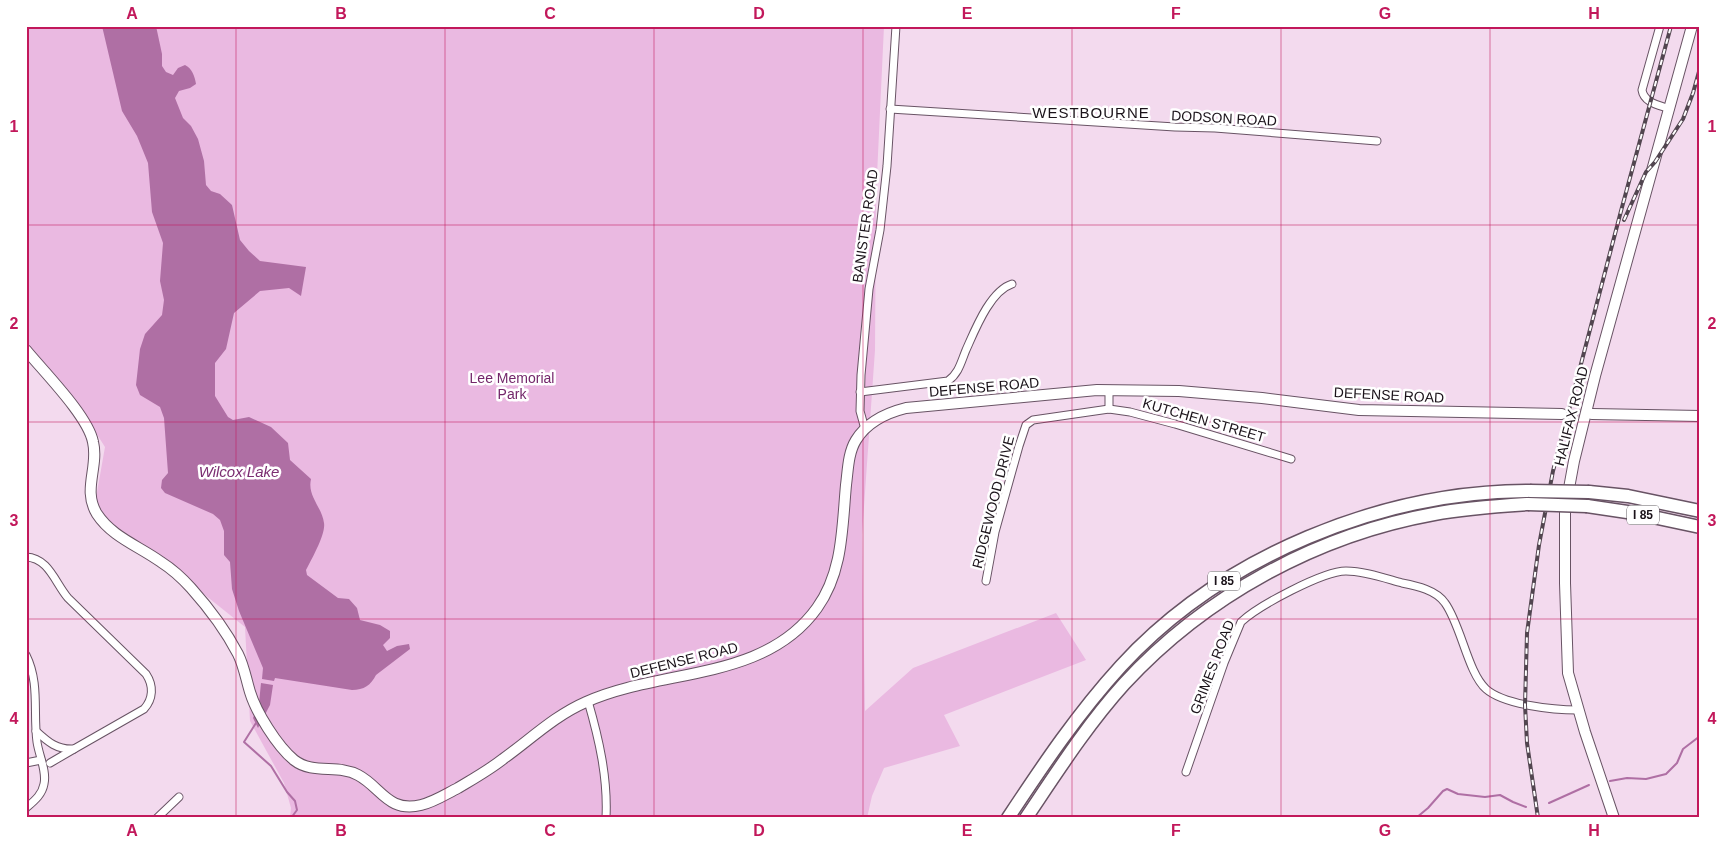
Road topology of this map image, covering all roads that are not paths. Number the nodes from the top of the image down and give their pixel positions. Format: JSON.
{"nodes":[{"id":1,"x":896,"y":26,"type":"edge"},
{"id":2,"x":1660,"y":26,"type":"edge"},
{"id":3,"x":1692,"y":26,"type":"edge"},
{"id":4,"x":890,"y":109,"type":"junction"},
{"id":5,"x":1670,"y":109,"type":"junction"},
{"id":6,"x":1377,"y":141,"type":"dead end"},
{"id":7,"x":1012,"y":284,"type":"dead end"},
{"id":8,"x":26,"y":350,"type":"edge"},
{"id":9,"x":1109,"y":390,"type":"junction"},
{"id":10,"x":860,"y":392,"type":"junction"},
{"id":11,"x":1108,"y":409,"type":"junction"},
{"id":12,"x":1562,"y":414,"type":"tunnel mouth"},
{"id":13,"x":1592,"y":414,"type":"tunnel mouth"},
{"id":14,"x":1700,"y":416,"type":"edge"},
{"id":15,"x":865,"y":428,"type":"junction"},
{"id":16,"x":1291,"y":459,"type":"dead end"},
{"id":17,"x":1700,"y":512,"type":"edge"},
{"id":18,"x":1700,"y":527,"type":"edge"},
{"id":19,"x":26,"y":558,"type":"edge"},
{"id":20,"x":986,"y":581,"type":"dead end"},
{"id":21,"x":26,"y":655,"type":"edge"},
{"id":22,"x":588,"y":701,"type":"junction"},
{"id":23,"x":1578,"y":710,"type":"junction"},
{"id":24,"x":36,"y":731,"type":"junction"},
{"id":25,"x":74,"y":748,"type":"junction"},
{"id":26,"x":40,"y":760,"type":"junction"},
{"id":27,"x":26,"y":763,"type":"edge"},
{"id":28,"x":50,"y":763,"type":"dead end"},
{"id":29,"x":1186,"y":772,"type":"dead end"},
{"id":30,"x":179,"y":797,"type":"dead end"},
{"id":31,"x":26,"y":808,"type":"edge"},
{"id":32,"x":157,"y":818,"type":"edge"},
{"id":33,"x":606,"y":818,"type":"edge"},
{"id":34,"x":1008,"y":818,"type":"edge"},
{"id":35,"x":1026,"y":818,"type":"edge"},
{"id":36,"x":1614,"y":818,"type":"edge"}],
"edges":[{"from":1,"to":4,"type":"street","name":"BANISTER ROAD"},
{"from":2,"to":5,"type":"street"},
{"from":3,"to":5,"type":"street","name":"HALIFAX ROAD"},
{"from":4,"to":6,"type":"street","name":"DODSON ROAD"},
{"from":4,"to":10,"type":"street","name":"BANISTER ROAD"},
{"from":5,"to":23,"type":"street","name":"HALIFAX ROAD"},
{"from":7,"to":10,"type":"street"},
{"from":8,"to":22,"type":"street","name":"DEFENSE ROAD"},
{"from":9,"to":11,"type":"street"},
{"from":9,"to":12,"type":"street","name":"DEFENSE ROAD"},
{"from":9,"to":15,"type":"street","name":"DEFENSE ROAD"},
{"from":10,"to":15,"type":"street","name":"BANISTER ROAD"},
{"from":11,"to":16,"type":"street","name":"KUTCHEN STREET"},
{"from":11,"to":20,"type":"street","name":"RIDGEWOOD DRIVE"},
{"from":13,"to":14,"type":"street"},
{"from":15,"to":22,"type":"street","name":"DEFENSE ROAD"},
{"from":17,"to":34,"type":"highway","number":"I 85","bridge":true},
{"from":18,"to":35,"type":"highway","number":"I 85","bridge":true},
{"from":19,"to":25,"type":"street"},
{"from":21,"to":24,"type":"street"},
{"from":22,"to":33,"type":"street"},
{"from":23,"to":29,"type":"street","name":"GRIMES ROAD"},
{"from":23,"to":36,"type":"street","name":"HALIFAX ROAD"},
{"from":24,"to":25,"type":"street"},
{"from":24,"to":26,"type":"street"},
{"from":25,"to":28,"type":"street"},
{"from":26,"to":27,"type":"street"},
{"from":26,"to":31,"type":"street"},
{"from":30,"to":32,"type":"street"}]}
